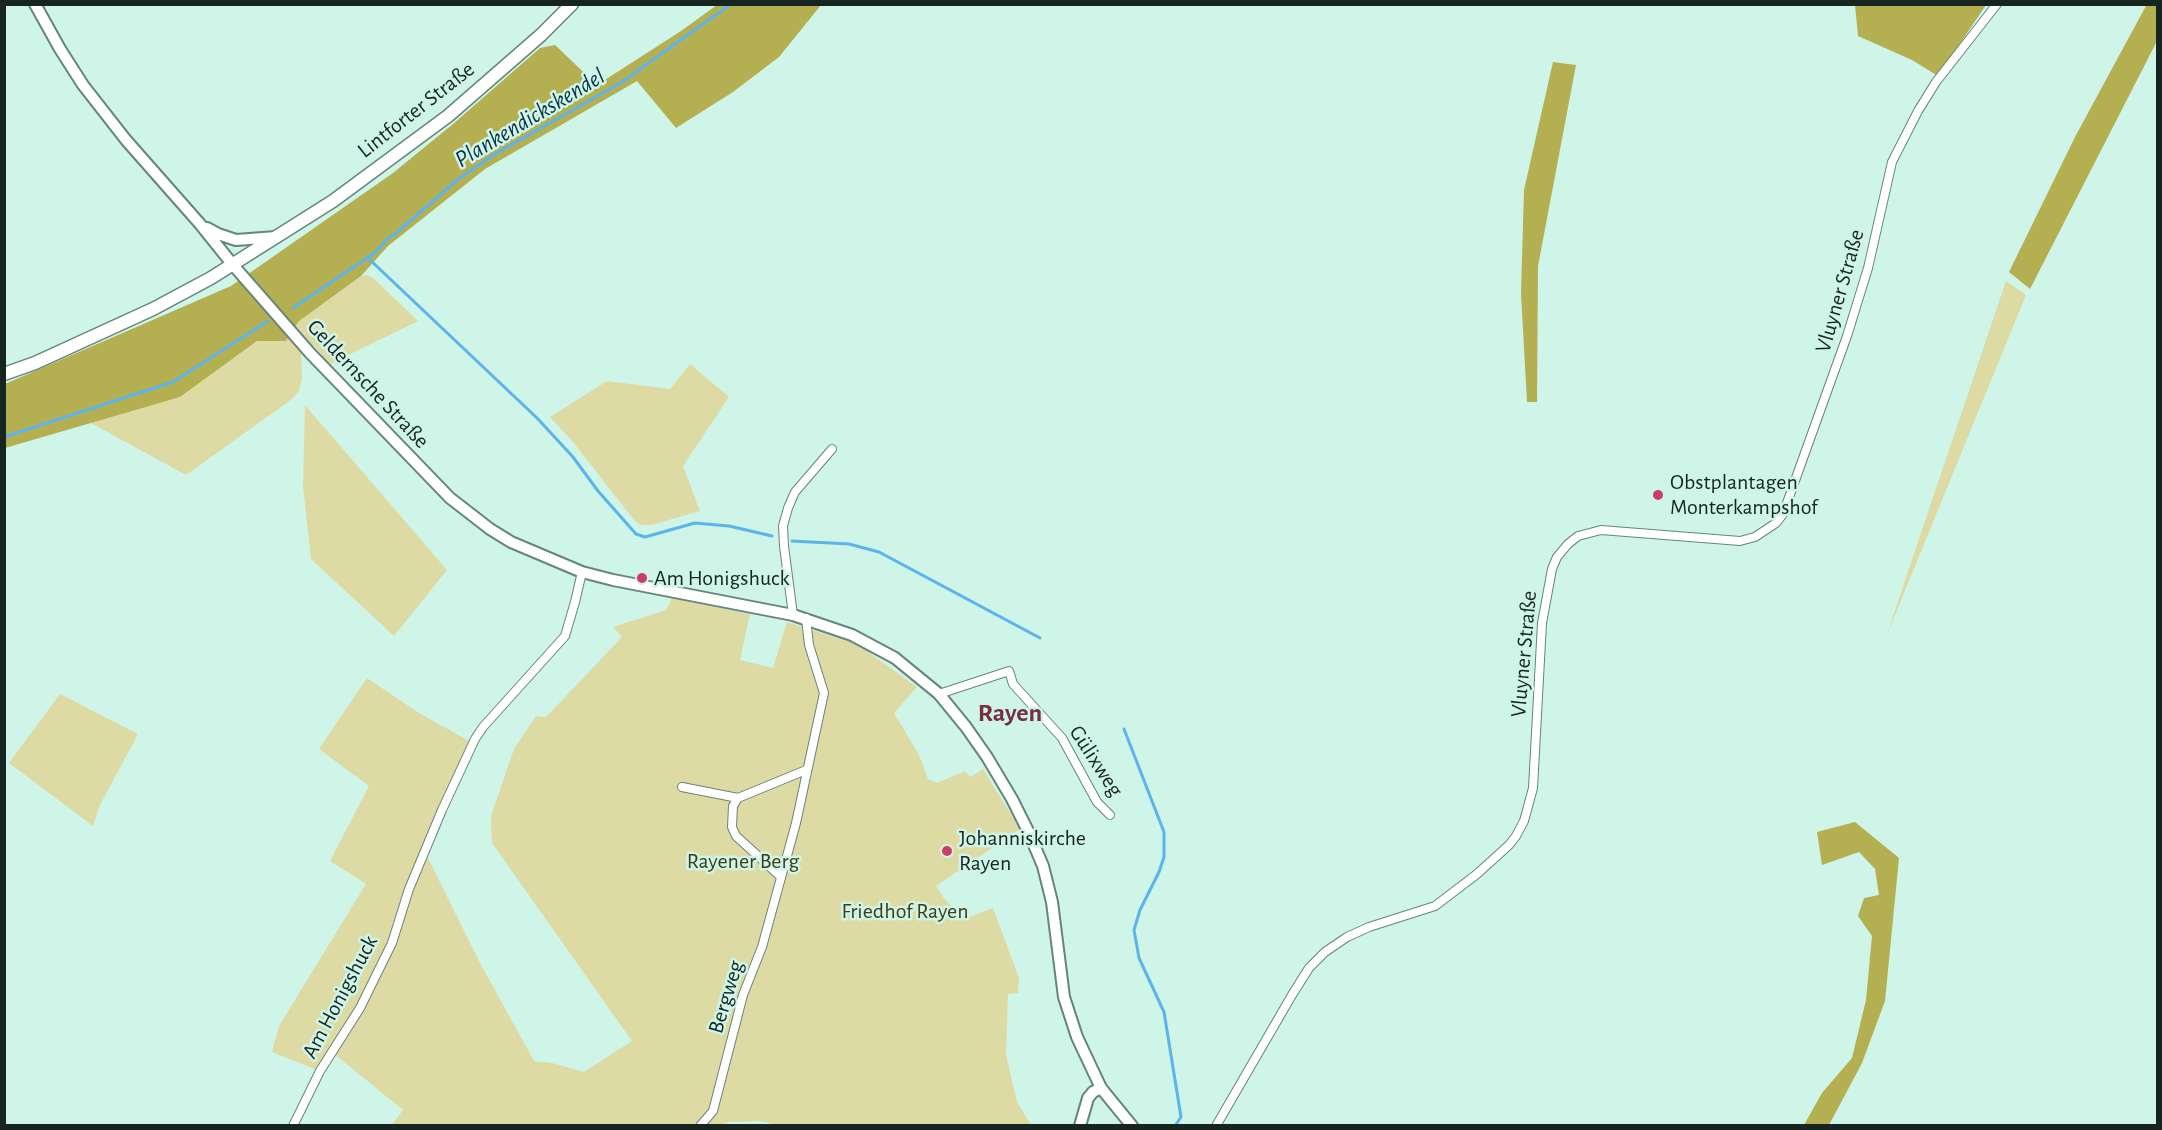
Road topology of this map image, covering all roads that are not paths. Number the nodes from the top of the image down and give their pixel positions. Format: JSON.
{"nodes":[{"id":1,"x":34,"y":4,"type":"edge"},
{"id":2,"x":572,"y":4,"type":"edge"},
{"id":3,"x":1996,"y":4,"type":"edge"},
{"id":4,"x":200,"y":224,"type":"junction"},
{"id":5,"x":276,"y":237,"type":"junction"},
{"id":6,"x":232,"y":265,"type":"junction"},
{"id":7,"x":4,"y":374,"type":"edge"},
{"id":8,"x":832,"y":449,"type":"dead end"},
{"id":9,"x":582,"y":572,"type":"junction"},
{"id":10,"x":793,"y":615,"type":"junction"},
{"id":11,"x":806,"y":618,"type":"junction"},
{"id":12,"x":939,"y":694,"type":"junction"},
{"id":13,"x":806,"y":770,"type":"junction"},
{"id":14,"x":682,"y":787,"type":"dead end"},
{"id":15,"x":738,"y":798,"type":"junction"},
{"id":16,"x":1110,"y":815,"type":"dead end"},
{"id":17,"x":780,"y":876,"type":"junction"},
{"id":18,"x":1101,"y":1088,"type":"junction"},
{"id":19,"x":293,"y":1125,"type":"edge"},
{"id":20,"x":700,"y":1125,"type":"edge"},
{"id":21,"x":1080,"y":1125,"type":"edge"},
{"id":22,"x":1132,"y":1125,"type":"edge"},
{"id":23,"x":1216,"y":1125,"type":"edge"}],
"edges":[{"from":1,"to":4,"type":"main road","name":"Geldernsche Straße"},
{"from":2,"to":5,"type":"main road","name":"Lintforter Straße"},
{"from":3,"to":23,"type":"street","name":"Vluyner Straße"},
{"from":4,"to":5,"type":"main road","name":"Lintforter Straße"},
{"from":4,"to":6,"type":"main road","name":"Geldernsche Straße"},
{"from":5,"to":6,"type":"main road","name":"Lintforter Straße"},
{"from":6,"to":7,"type":"main road","name":"Lintforter Straße"},
{"from":6,"to":9,"type":"main road","name":"Geldernsche Straße"},
{"from":8,"to":10,"type":"street"},
{"from":9,"to":10,"type":"main road","name":"Geldernsche Straße"},
{"from":9,"to":19,"type":"street","name":"Am Honigshuck"},
{"from":10,"to":11,"type":"main road","name":"Geldernsche Straße"},
{"from":11,"to":12,"type":"main road","name":"Geldernsche Straße"},
{"from":11,"to":13,"type":"street","name":"Bergweg"},
{"from":12,"to":16,"type":"street","name":"Gülixweg"},
{"from":12,"to":18,"type":"main road","name":"Geldernsche Straße"},
{"from":13,"to":15,"type":"street"},
{"from":13,"to":17,"type":"street","name":"Bergweg"},
{"from":14,"to":15,"type":"street"},
{"from":15,"to":17,"type":"street"},
{"from":17,"to":20,"type":"street","name":"Bergweg"},
{"from":18,"to":21,"type":"main road"},
{"from":18,"to":22,"type":"main road","name":"Geldernsche Straße"}]}
